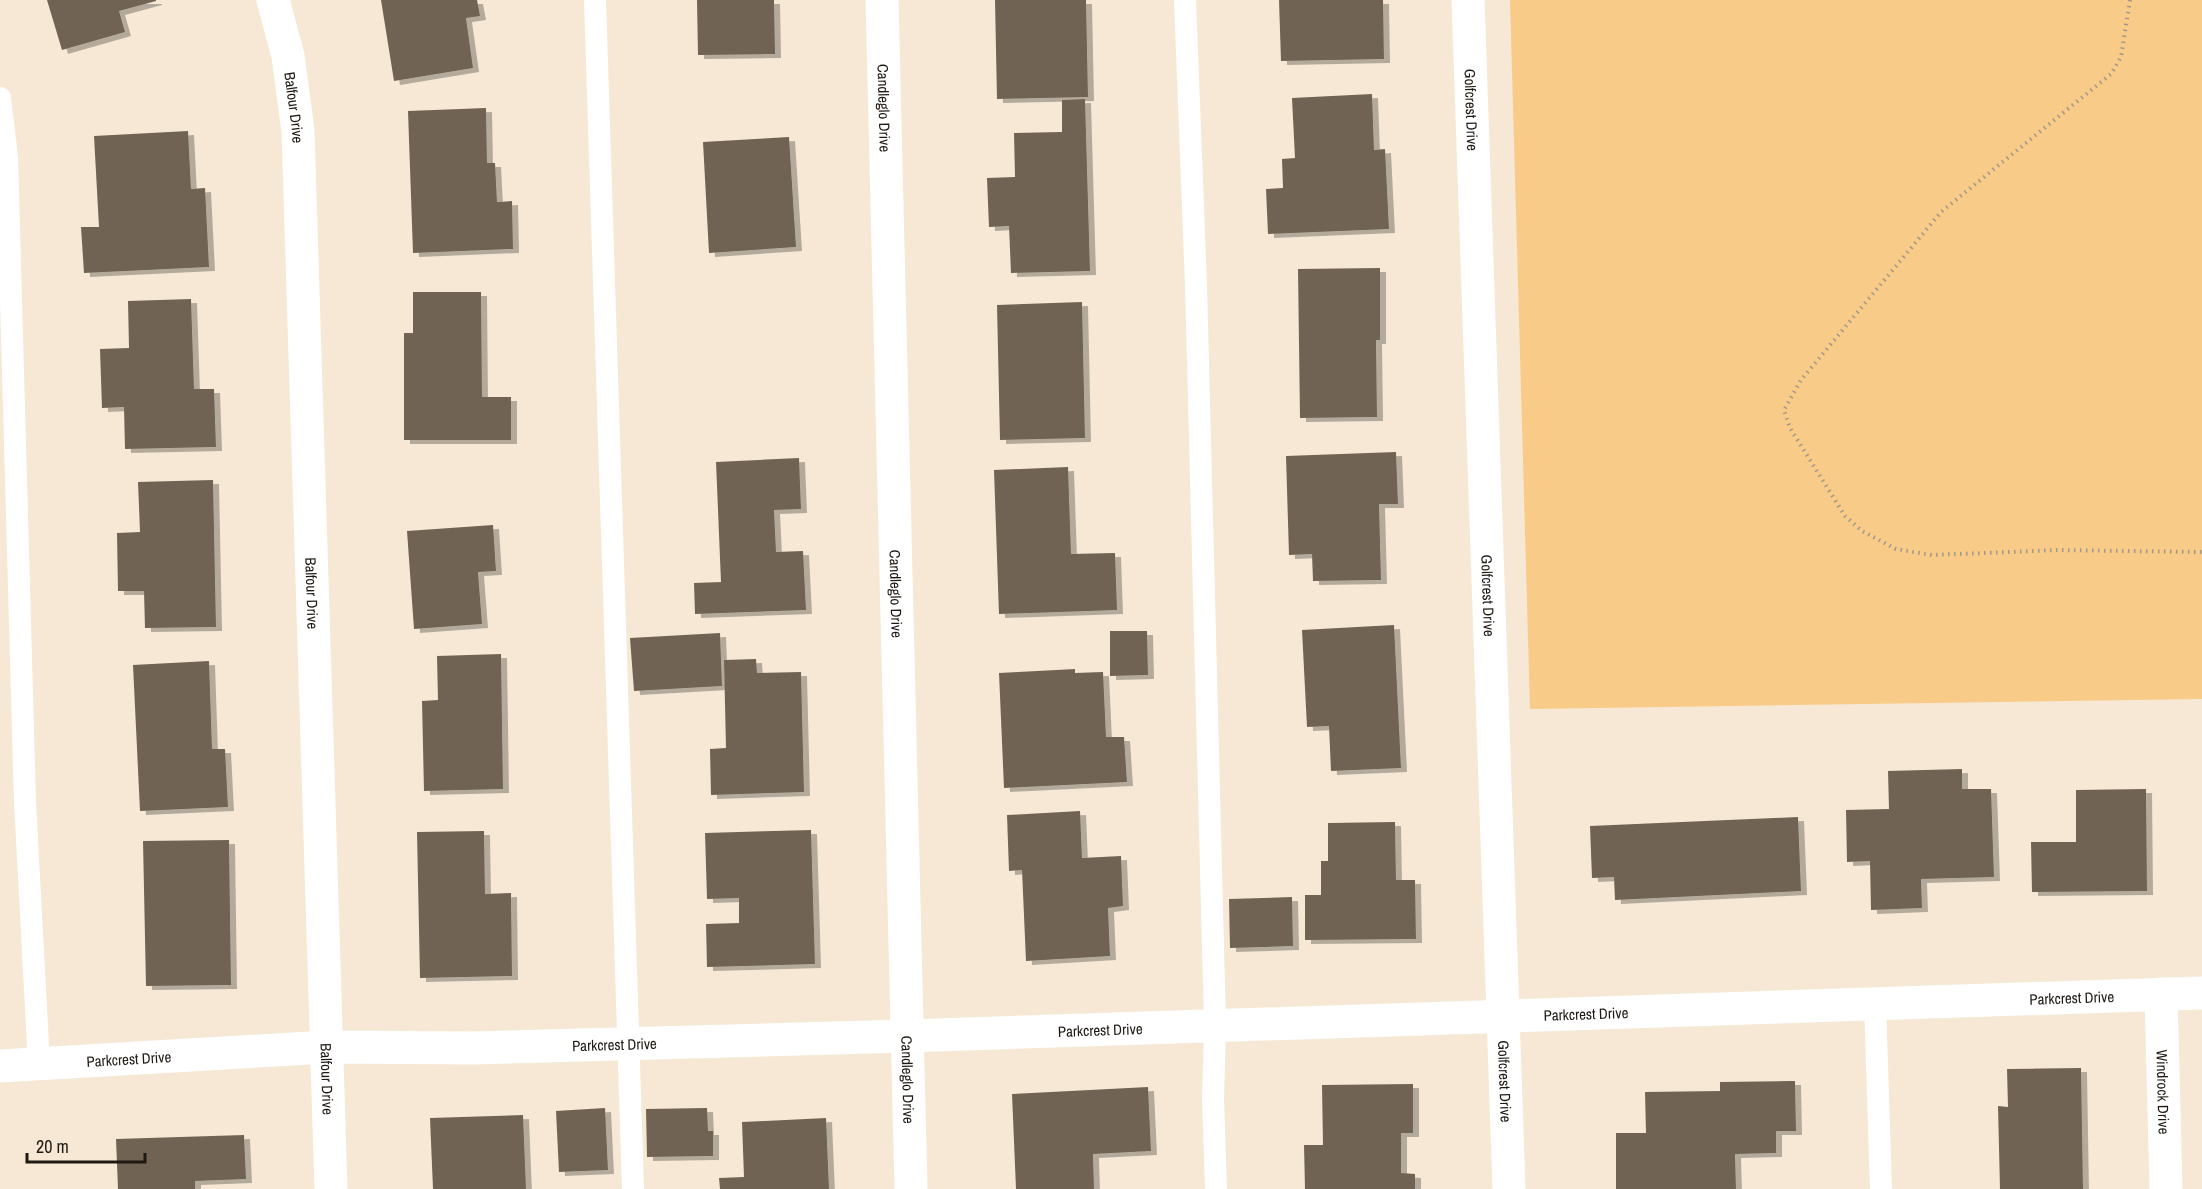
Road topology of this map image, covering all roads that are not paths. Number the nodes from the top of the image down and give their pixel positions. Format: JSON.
{"nodes":[{"id":1,"x":273,"y":0,"type":"edge"},
{"id":2,"x":595,"y":0,"type":"edge"},
{"id":3,"x":882,"y":0,"type":"edge"},
{"id":4,"x":1185,"y":0,"type":"edge"},
{"id":5,"x":1468,"y":0,"type":"edge"},
{"id":6,"x":0,"y":98,"type":"edge"},
{"id":7,"x":2202,"y":993,"type":"edge"},
{"id":8,"x":2161,"y":994,"type":"junction"},
{"id":9,"x":1875,"y":1003,"type":"junction"},
{"id":10,"x":1502,"y":1015,"type":"junction"},
{"id":11,"x":1215,"y":1025,"type":"junction"},
{"id":12,"x":906,"y":1036,"type":"junction"},
{"id":13,"x":629,"y":1044,"type":"junction"},
{"id":14,"x":327,"y":1047,"type":"junction"},
{"id":15,"x":39,"y":1064,"type":"junction"},
{"id":16,"x":0,"y":1066,"type":"edge"},
{"id":17,"x":331,"y":1189,"type":"edge"},
{"id":18,"x":633,"y":1189,"type":"edge"},
{"id":19,"x":911,"y":1189,"type":"edge"},
{"id":20,"x":1216,"y":1189,"type":"edge"},
{"id":21,"x":1509,"y":1189,"type":"edge"},
{"id":22,"x":1881,"y":1189,"type":"edge"},
{"id":23,"x":2166,"y":1189,"type":"edge"}],
"edges":[{"from":1,"to":14,"type":"street","name":"Balfour Drive"},
{"from":2,"to":13,"type":"lane"},
{"from":3,"to":12,"type":"street","name":"Candleglo Drive"},
{"from":4,"to":11,"type":"lane"},
{"from":5,"to":10,"type":"street","name":"Golfcrest Drive"},
{"from":6,"to":15,"type":"lane"},
{"from":7,"to":8,"type":"street","name":"Parkcrest Drive"},
{"from":8,"to":9,"type":"street","name":"Parkcrest Drive"},
{"from":8,"to":23,"type":"street","name":"Windrock Drive"},
{"from":9,"to":10,"type":"street","name":"Parkcrest Drive"},
{"from":9,"to":22,"type":"lane"},
{"from":10,"to":11,"type":"street","name":"Parkcrest Drive"},
{"from":10,"to":21,"type":"street","name":"Golfcrest Drive"},
{"from":11,"to":12,"type":"street","name":"Parkcrest Drive"},
{"from":11,"to":20,"type":"lane"},
{"from":12,"to":13,"type":"street","name":"Parkcrest Drive"},
{"from":12,"to":19,"type":"street","name":"Candleglo Drive"},
{"from":13,"to":14,"type":"street","name":"Parkcrest Drive"},
{"from":13,"to":18,"type":"lane"},
{"from":14,"to":15,"type":"street","name":"Parkcrest Drive"},
{"from":14,"to":17,"type":"street","name":"Balfour Drive"},
{"from":15,"to":16,"type":"street","name":"Parkcrest Drive"}]}
